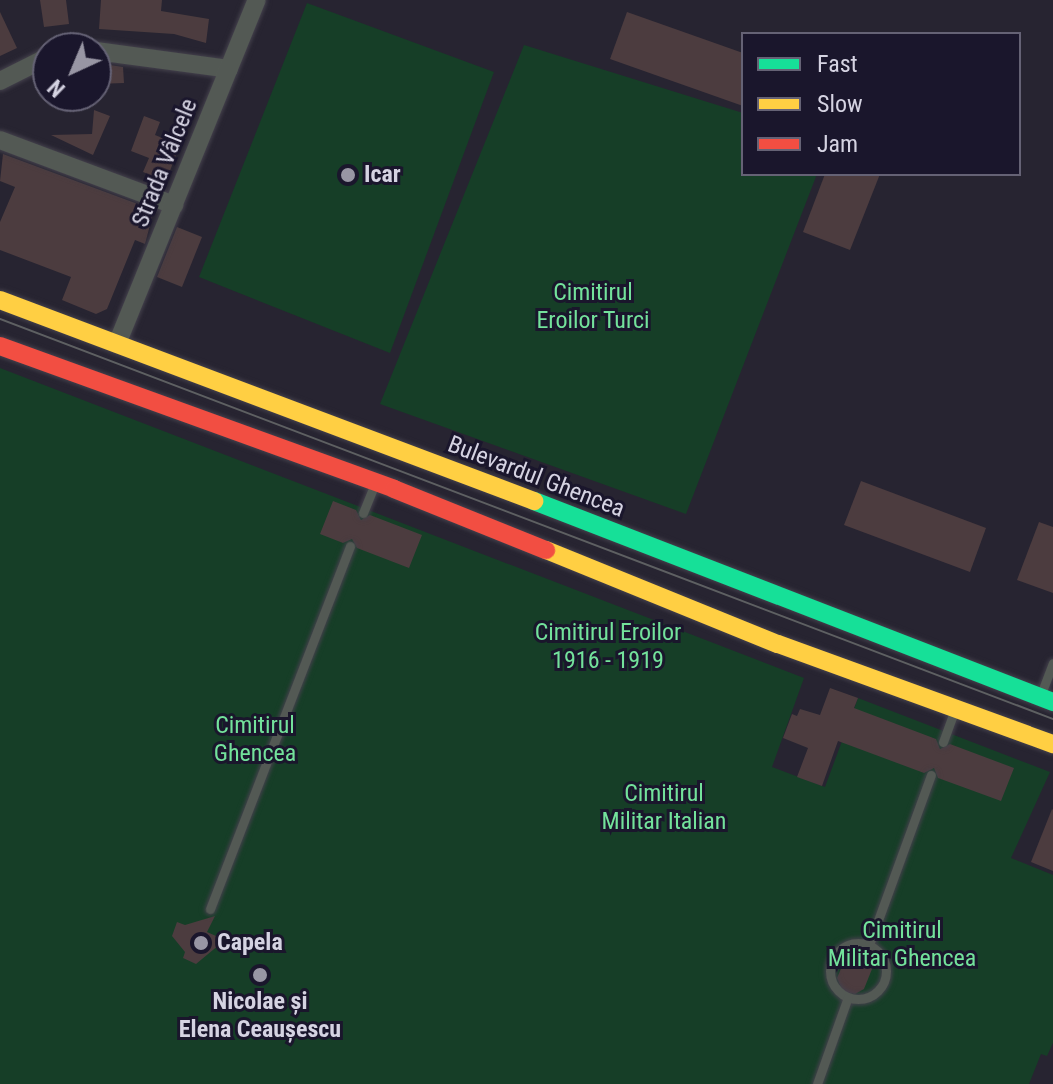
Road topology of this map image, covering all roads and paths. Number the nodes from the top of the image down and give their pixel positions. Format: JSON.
{"nodes":[{"id":1,"x":257,"y":0,"type":"edge"},
{"id":2,"x":112,"y":53,"type":"edge"},
{"id":3,"x":32,"y":65,"type":"edge"},
{"id":4,"x":229,"y":69,"type":"junction"},
{"id":5,"x":0,"y":81,"type":"edge"},
{"id":6,"x":0,"y":140,"type":"edge"},
{"id":7,"x":174,"y":205,"type":"junction"},
{"id":8,"x":0,"y":300,"type":"edge"},
{"id":9,"x":117,"y":344,"type":"junction"},
{"id":10,"x":0,"y":346,"type":"edge"},
{"id":11,"x":388,"y":447,"type":"junction"},
{"id":12,"x":375,"y":483,"type":"junction"},
{"id":13,"x":363,"y":513,"type":"dead end"},
{"id":14,"x":350,"y":546,"type":"dead end"},
{"id":15,"x":1053,"y":663,"type":"edge"},
{"id":16,"x":970,"y":669,"type":"junction"},
{"id":17,"x":1047,"y":700,"type":"edge"},
{"id":18,"x":955,"y":708,"type":"junction"},
{"id":19,"x":943,"y":742,"type":"dead end"},
{"id":20,"x":1053,"y":744,"type":"edge"},
{"id":21,"x":931,"y":775,"type":"dead end"},
{"id":22,"x":210,"y":909,"type":"dead end"},
{"id":23,"x":869,"y":945,"type":"junction"},
{"id":24,"x":848,"y":997,"type":"junction"},
{"id":25,"x":817,"y":1084,"type":"edge"}],
"edges":[{"from":1,"to":4,"type":"street","name":"Strada Vâlcele"},
{"from":2,"to":4,"type":"street"},
{"from":3,"to":5,"type":"street"},
{"from":4,"to":7,"type":"street","name":"Strada Vâlcele"},
{"from":6,"to":7,"type":"street"},
{"from":7,"to":9,"type":"street","name":"Strada Vâlcele"},
{"from":8,"to":9,"type":"main road","name":"Bulevardul Ghencea"},
{"from":9,"to":11,"type":"main road","name":"Bulevardul Ghencea"},
{"from":10,"to":12,"type":"main road"},
{"from":11,"to":12,"type":"main road"},
{"from":11,"to":16,"type":"main road","name":"Bulevardul Ghencea"},
{"from":12,"to":13,"type":"lane"},
{"from":12,"to":18,"type":"main road"},
{"from":14,"to":22,"type":"lane"},
{"from":15,"to":17,"type":"lane"},
{"from":16,"to":17,"type":"main road","name":"Bulevardul Ghencea"},
{"from":16,"to":18,"type":"main road"},
{"from":18,"to":19,"type":"lane"},
{"from":18,"to":20,"type":"main road"},
{"from":21,"to":23,"type":"lane"},
{"from":23,"to":24,"type":"lane"},
{"from":23,"to":24,"type":"lane"},
{"from":24,"to":25,"type":"lane"}]}
